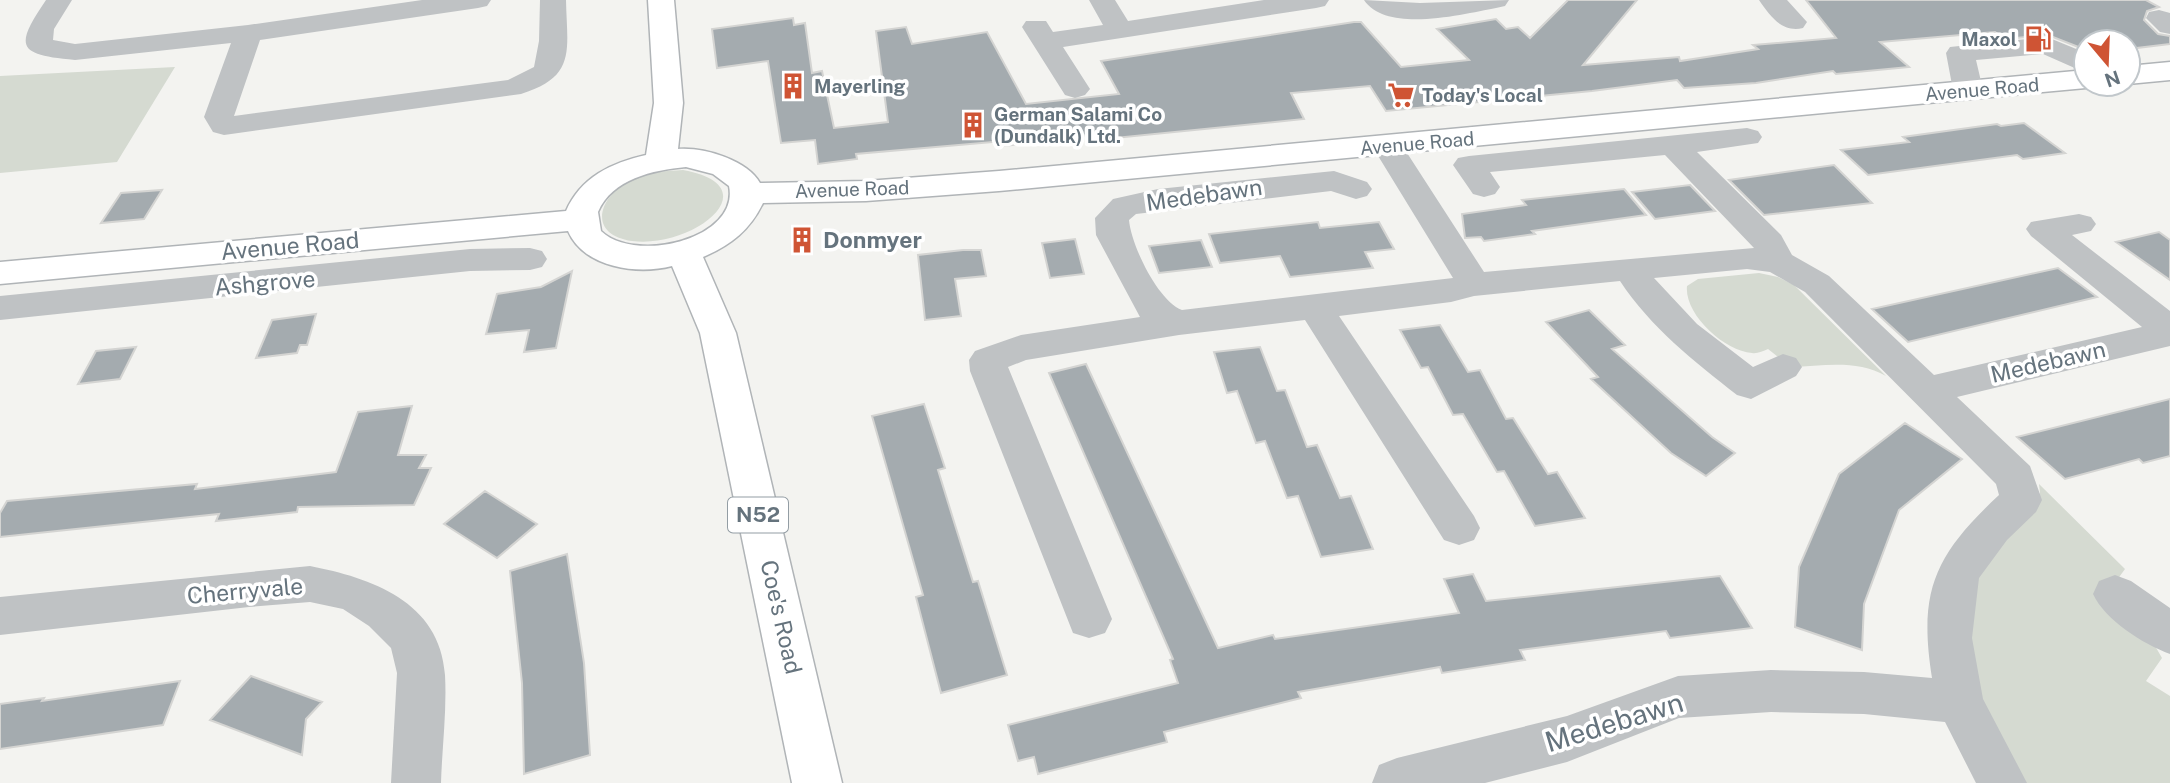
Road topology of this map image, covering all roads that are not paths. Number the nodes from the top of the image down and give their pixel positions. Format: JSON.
{"nodes":[{"id":1,"x":59,"y":0,"type":"edge"},
{"id":2,"x":478,"y":0,"type":"edge"},
{"id":3,"x":553,"y":0,"type":"edge"},
{"id":4,"x":660,"y":0,"type":"edge"},
{"id":5,"x":1102,"y":0,"type":"edge"},
{"id":6,"x":1316,"y":0,"type":"edge"},
{"id":7,"x":1377,"y":0,"type":"edge"},
{"id":8,"x":1496,"y":0,"type":"edge"},
{"id":9,"x":1772,"y":0,"type":"edge"},
{"id":10,"x":1793,"y":22,"type":"dead end"},
{"id":11,"x":1120,"y":30,"type":"junction"},
{"id":12,"x":248,"y":33,"type":"junction"},
{"id":13,"x":2072,"y":57,"type":"edge"},
{"id":14,"x":2170,"y":71,"type":"edge"},
{"id":15,"x":2142,"y":74,"type":"edge"},
{"id":16,"x":2072,"y":80,"type":"edge"},
{"id":17,"x":1075,"y":89,"type":"dead end"},
{"id":18,"x":1968,"y":90,"type":"junction"},
{"id":19,"x":1746,"y":137,"type":"dead end"},
{"id":20,"x":1672,"y":145,"type":"junction"},
{"id":21,"x":1387,"y":146,"type":"junction"},
{"id":22,"x":660,"y":160,"type":"junction"},
{"id":23,"x":1484,"y":187,"type":"dead end"},
{"id":24,"x":1356,"y":188,"type":"dead end"},
{"id":25,"x":748,"y":195,"type":"junction"},
{"id":26,"x":579,"y":220,"type":"junction"},
{"id":27,"x":2079,"y":224,"type":"dead end"},
{"id":28,"x":681,"y":254,"type":"junction"},
{"id":29,"x":530,"y":259,"type":"dead end"},
{"id":30,"x":1779,"y":262,"type":"junction"},
{"id":31,"x":1629,"y":268,"type":"junction"},
{"id":32,"x":0,"y":273,"type":"edge"},
{"id":33,"x":1474,"y":284,"type":"junction"},
{"id":34,"x":1314,"y":306,"type":"junction"},
{"id":35,"x":0,"y":308,"type":"edge"},
{"id":36,"x":1178,"y":323,"type":"junction"},
{"id":37,"x":2170,"y":332,"type":"edge"},
{"id":38,"x":1783,"y":368,"type":"dead end"},
{"id":39,"x":1927,"y":391,"type":"junction"},
{"id":40,"x":1459,"y":528,"type":"dead end"},
{"id":41,"x":2115,"y":594,"type":"dead end"},
{"id":42,"x":0,"y":616,"type":"edge"},
{"id":43,"x":1089,"y":619,"type":"dead end"},
{"id":44,"x":2170,"y":634,"type":"edge"},
{"id":45,"x":1960,"y":702,"type":"junction"},
{"id":46,"x":1397,"y":782,"type":"edge"},
{"id":47,"x":416,"y":783,"type":"edge"},
{"id":48,"x":817,"y":783,"type":"edge"},
{"id":49,"x":2002,"y":783,"type":"edge"}],
"edges":[{"from":1,"to":12,"type":"street"},
{"from":2,"to":12,"type":"street"},
{"from":3,"to":12,"type":"street"},
{"from":4,"to":22,"type":"main road"},
{"from":5,"to":11,"type":"street"},
{"from":6,"to":11,"type":"street"},
{"from":7,"to":8,"type":"street"},
{"from":9,"to":10,"type":"street"},
{"from":11,"to":17,"type":"street"},
{"from":13,"to":18,"type":"street"},
{"from":14,"to":15,"type":"main road"},
{"from":16,"to":18,"type":"main road","name":"Avenue Road"},
{"from":18,"to":21,"type":"main road","name":"Avenue Road"},
{"from":19,"to":20,"type":"street"},
{"from":20,"to":23,"type":"street"},
{"from":20,"to":30,"type":"street"},
{"from":21,"to":25,"type":"main road","name":"Avenue Road"},
{"from":21,"to":33,"type":"street"},
{"from":22,"to":25,"type":"main road"},
{"from":22,"to":26,"type":"main road"},
{"from":24,"to":36,"type":"street","name":"Medebawn"},
{"from":25,"to":28,"type":"main road"},
{"from":26,"to":28,"type":"main road"},
{"from":26,"to":32,"type":"main road","name":"Avenue Road"},
{"from":27,"to":37,"type":"street","name":"Medebawn"},
{"from":28,"to":48,"type":"main road","name":"Coe's Road","number":"N52"},
{"from":29,"to":35,"type":"street","name":"Ashgrove"},
{"from":30,"to":31,"type":"street"},
{"from":30,"to":39,"type":"street"},
{"from":31,"to":33,"type":"street"},
{"from":31,"to":38,"type":"street"},
{"from":33,"to":34,"type":"street"},
{"from":34,"to":36,"type":"street"},
{"from":34,"to":40,"type":"street"},
{"from":36,"to":43,"type":"street"},
{"from":37,"to":39,"type":"street","name":"Medebawn"},
{"from":39,"to":45,"type":"street"},
{"from":41,"to":44,"type":"street"},
{"from":42,"to":47,"type":"street","name":"Cherryvale"},
{"from":45,"to":46,"type":"street","name":"Medebawn"},
{"from":45,"to":49,"type":"street"}]}
